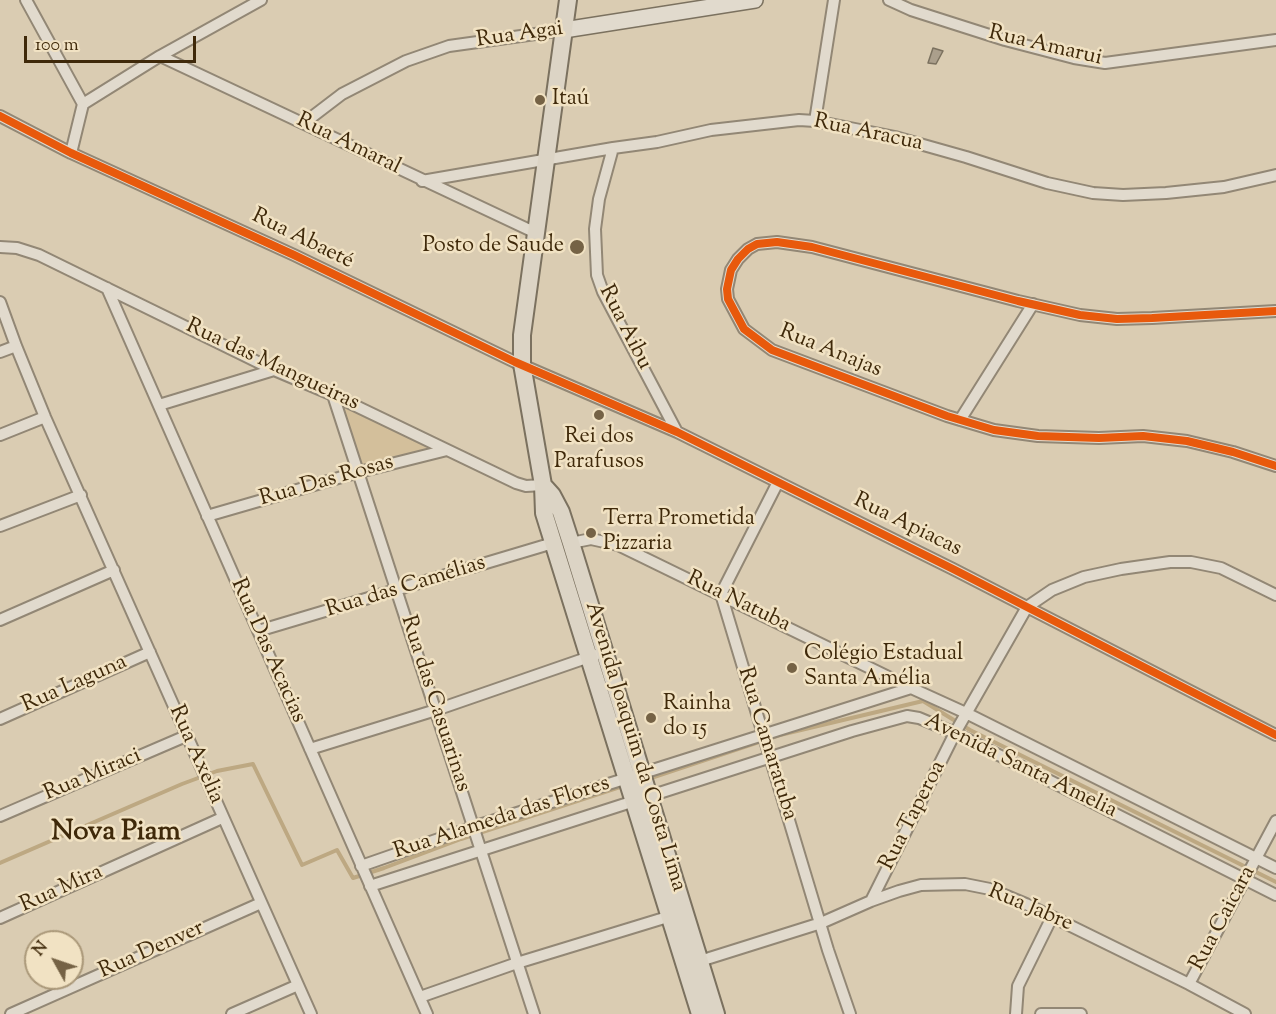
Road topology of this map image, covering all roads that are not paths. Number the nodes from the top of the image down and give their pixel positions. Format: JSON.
{"nodes":[{"id":1,"x":26,"y":0,"type":"edge"},
{"id":2,"x":261,"y":0,"type":"edge"},
{"id":3,"x":568,"y":0,"type":"edge"},
{"id":4,"x":755,"y":0,"type":"edge"},
{"id":5,"x":834,"y":0,"type":"edge"},
{"id":6,"x":890,"y":0,"type":"edge"},
{"id":7,"x":564,"y":30,"type":"junction"},
{"id":8,"x":1276,"y":40,"type":"edge"},
{"id":9,"x":160,"y":56,"type":"junction"},
{"id":10,"x":82,"y":104,"type":"junction"},
{"id":11,"x":0,"y":116,"type":"edge"},
{"id":12,"x":815,"y":121,"type":"junction"},
{"id":13,"x":304,"y":123,"type":"junction"},
{"id":14,"x":613,"y":148,"type":"junction"},
{"id":15,"x":72,"y":153,"type":"junction"},
{"id":16,"x":546,"y":159,"type":"junction"},
{"id":17,"x":1276,"y":175,"type":"edge"},
{"id":18,"x":422,"y":181,"type":"junction"},
{"id":19,"x":536,"y":233,"type":"junction"},
{"id":20,"x":0,"y":247,"type":"edge"},
{"id":21,"x":107,"y":288,"type":"junction"},
{"id":22,"x":0,"y":302,"type":"edge"},
{"id":23,"x":1033,"y":304,"type":"junction"},
{"id":24,"x":1276,"y":311,"type":"edge"},
{"id":25,"x":16,"y":346,"type":"junction"},
{"id":26,"x":0,"y":352,"type":"edge"},
{"id":27,"x":519,"y":363,"type":"junction"},
{"id":28,"x":274,"y":370,"type":"junction"},
{"id":29,"x":333,"y":395,"type":"junction"},
{"id":30,"x":159,"y":405,"type":"junction"},
{"id":31,"x":45,"y":417,"type":"junction"},
{"id":32,"x":960,"y":420,"type":"junction"},
{"id":33,"x":677,"y":432,"type":"junction"},
{"id":34,"x":0,"y":435,"type":"edge"},
{"id":35,"x":447,"y":450,"type":"junction"},
{"id":36,"x":1276,"y":466,"type":"edge"},
{"id":37,"x":359,"y":472,"type":"junction"},
{"id":38,"x":778,"y":482,"type":"junction"},
{"id":39,"x":543,"y":485,"type":"junction"},
{"id":40,"x":81,"y":495,"type":"junction"},
{"id":41,"x":207,"y":516,"type":"junction"},
{"id":42,"x":0,"y":526,"type":"edge"},
{"id":43,"x":553,"y":543,"type":"junction"},
{"id":44,"x":571,"y":543,"type":"junction"},
{"id":45,"x":114,"y":570,"type":"junction"},
{"id":46,"x":398,"y":591,"type":"junction"},
{"id":47,"x":721,"y":594,"type":"junction"},
{"id":48,"x":1276,"y":595,"type":"edge"},
{"id":49,"x":1027,"y":607,"type":"junction"},
{"id":50,"x":0,"y":620,"type":"edge"},
{"id":51,"x":258,"y":631,"type":"junction"},
{"id":52,"x":150,"y":652,"type":"junction"},
{"id":53,"x":597,"y":654,"type":"junction"},
{"id":54,"x":911,"y":688,"type":"junction"},
{"id":55,"x":436,"y":710,"type":"junction"},
{"id":56,"x":966,"y":712,"type":"junction"},
{"id":57,"x":0,"y":718,"type":"edge"},
{"id":58,"x":955,"y":733,"type":"junction"},
{"id":59,"x":763,"y":735,"type":"junction"},
{"id":60,"x":1276,"y":735,"type":"edge"},
{"id":61,"x":186,"y":736,"type":"junction"},
{"id":62,"x":310,"y":749,"type":"junction"},
{"id":63,"x":770,"y":758,"type":"junction"},
{"id":64,"x":635,"y":776,"type":"junction"},
{"id":65,"x":650,"y":796,"type":"junction"},
{"id":66,"x":633,"y":801,"type":"junction"},
{"id":67,"x":0,"y":816,"type":"edge"},
{"id":68,"x":222,"y":818,"type":"junction"},
{"id":69,"x":1276,"y":821,"type":"edge"},
{"id":70,"x":473,"y":827,"type":"junction"},
{"id":71,"x":482,"y":851,"type":"junction"},
{"id":72,"x":1257,"y":858,"type":"junction"},
{"id":73,"x":361,"y":866,"type":"junction"},
{"id":74,"x":1276,"y":868,"type":"edge"},
{"id":75,"x":1246,"y":879,"type":"junction"},
{"id":76,"x":370,"y":886,"type":"junction"},
{"id":77,"x":1276,"y":895,"type":"edge"},
{"id":78,"x":871,"y":901,"type":"junction"},
{"id":79,"x":261,"y":903,"type":"junction"},
{"id":80,"x":676,"y":914,"type":"junction"},
{"id":81,"x":1052,"y":917,"type":"junction"},
{"id":82,"x":0,"y":918,"type":"edge"},
{"id":83,"x":821,"y":923,"type":"junction"},
{"id":84,"x":700,"y":961,"type":"junction"},
{"id":85,"x":517,"y":963,"type":"junction"},
{"id":86,"x":1189,"y":984,"type":"junction"},
{"id":87,"x":298,"y":985,"type":"junction"},
{"id":88,"x":420,"y":998,"type":"junction"},
{"id":89,"x":11,"y":1014,"type":"edge"},
{"id":90,"x":232,"y":1014,"type":"edge"},
{"id":91,"x":311,"y":1014,"type":"edge"},
{"id":92,"x":427,"y":1014,"type":"edge"},
{"id":93,"x":534,"y":1014,"type":"edge"},
{"id":94,"x":700,"y":1014,"type":"edge"},
{"id":95,"x":716,"y":1014,"type":"edge"},
{"id":96,"x":850,"y":1014,"type":"edge"},
{"id":97,"x":1016,"y":1014,"type":"edge"},
{"id":98,"x":1041,"y":1014,"type":"edge"},
{"id":99,"x":1081,"y":1014,"type":"edge"},
{"id":100,"x":1245,"y":1014,"type":"edge"}],
"edges":[{"from":1,"to":10,"type":"street"},
{"from":2,"to":9,"type":"street"},
{"from":3,"to":7,"type":"main road","name":"Avenida Joaquim da Costa Lima"},
{"from":4,"to":7,"type":"street","name":"Rua Agai"},
{"from":5,"to":12,"type":"street"},
{"from":6,"to":8,"type":"street","name":"Rua Amarui"},
{"from":7,"to":13,"type":"street","name":"Rua Agai"},
{"from":7,"to":16,"type":"main road","name":"Avenida Joaquim da Costa Lima"},
{"from":9,"to":10,"type":"street"},
{"from":9,"to":13,"type":"street","name":"Rua Amaral"},
{"from":10,"to":15,"type":"street"},
{"from":11,"to":15,"type":"street","name":"Rua Abaeté"},
{"from":12,"to":14,"type":"street","name":"Rua Aracua"},
{"from":12,"to":17,"type":"street","name":"Rua Aracua"},
{"from":13,"to":18,"type":"street","name":"Rua Amaral"},
{"from":14,"to":16,"type":"street","name":"Rua Aracua"},
{"from":14,"to":33,"type":"street","name":"Rua Aibu"},
{"from":15,"to":27,"type":"street","name":"Rua Abaeté"},
{"from":16,"to":18,"type":"street","name":"Rua Aracua"},
{"from":16,"to":19,"type":"main road","name":"Avenida Joaquim da Costa Lima"},
{"from":18,"to":19,"type":"street","name":"Rua Amaral"},
{"from":19,"to":27,"type":"main road","name":"Avenida Joaquim da Costa Lima"},
{"from":20,"to":21,"type":"street","name":"Rua das Mangueiras"},
{"from":21,"to":28,"type":"street","name":"Rua das Mangueiras"},
{"from":21,"to":30,"type":"street","name":"Rua Das Acacias"},
{"from":22,"to":25,"type":"street","name":"Rua Axelia"},
{"from":23,"to":24,"type":"street","name":"Rua Anajas"},
{"from":23,"to":32,"type":"street"},
{"from":23,"to":32,"type":"street","name":"Rua Anajas"},
{"from":25,"to":26,"type":"street"},
{"from":25,"to":31,"type":"street","name":"Rua Axelia"},
{"from":27,"to":33,"type":"street","name":"Rua Apiacas"},
{"from":27,"to":39,"type":"main road","name":"Avenida Joaquim da Costa Lima"},
{"from":28,"to":29,"type":"street","name":"Rua das Mangueiras"},
{"from":28,"to":30,"type":"street"},
{"from":29,"to":35,"type":"street","name":"Rua das Mangueiras"},
{"from":29,"to":37,"type":"street","name":"Rua das Casuarinas"},
{"from":30,"to":41,"type":"street","name":"Rua Das Acacias"},
{"from":31,"to":34,"type":"street"},
{"from":31,"to":40,"type":"street","name":"Rua Axelia"},
{"from":32,"to":36,"type":"street","name":"Rua Anajas"},
{"from":33,"to":38,"type":"street","name":"Rua Apiacas"},
{"from":35,"to":37,"type":"street","name":"Rua Das Rosas"},
{"from":35,"to":39,"type":"street","name":"Rua das Mangueiras"},
{"from":37,"to":41,"type":"street","name":"Rua Das Rosas"},
{"from":37,"to":46,"type":"street","name":"Rua das Casuarinas"},
{"from":38,"to":47,"type":"street"},
{"from":38,"to":49,"type":"street","name":"Rua Apiacas"},
{"from":39,"to":43,"type":"main road","name":"Avenida Joaquim da Costa Lima"},
{"from":39,"to":44,"type":"main road","name":"Avenida Joaquim da Costa Lima"},
{"from":40,"to":42,"type":"street"},
{"from":40,"to":45,"type":"street","name":"Rua Axelia"},
{"from":41,"to":51,"type":"street","name":"Rua Das Acacias"},
{"from":43,"to":46,"type":"street","name":"Rua das Camélias"},
{"from":43,"to":53,"type":"main road","name":"Avenida Joaquim da Costa Lima"},
{"from":44,"to":47,"type":"street","name":"Rua Natuba"},
{"from":44,"to":53,"type":"main road","name":"Avenida Joaquim da Costa Lima"},
{"from":45,"to":50,"type":"street"},
{"from":45,"to":52,"type":"street","name":"Rua Axelia"},
{"from":46,"to":51,"type":"street","name":"Rua das Camélias"},
{"from":46,"to":55,"type":"street","name":"Rua das Casuarinas"},
{"from":47,"to":54,"type":"street","name":"Rua Natuba"},
{"from":47,"to":59,"type":"street","name":"Rua Camaratuba"},
{"from":48,"to":49,"type":"street"},
{"from":49,"to":56,"type":"street","name":"Rua Taperoa"},
{"from":49,"to":60,"type":"street","name":"Rua Apiacas"},
{"from":51,"to":62,"type":"street","name":"Rua Das Acacias"},
{"from":52,"to":57,"type":"street","name":"Rua Laguna"},
{"from":52,"to":61,"type":"street","name":"Rua Axelia"},
{"from":53,"to":55,"type":"street"},
{"from":53,"to":64,"type":"main road","name":"Avenida Joaquim da Costa Lima"},
{"from":54,"to":56,"type":"street","name":"Rua Natuba"},
{"from":54,"to":59,"type":"street","name":"Avenida Santa Amelia"},
{"from":55,"to":62,"type":"street"},
{"from":55,"to":70,"type":"street","name":"Rua das Casuarinas"},
{"from":56,"to":58,"type":"street","name":"Rua Taperoa"},
{"from":56,"to":72,"type":"street","name":"Avenida Santa Amelia"},
{"from":58,"to":63,"type":"street","name":"Avenida Santa Amelia"},
{"from":58,"to":75,"type":"street","name":"Avenida Santa Amelia"},
{"from":58,"to":78,"type":"street","name":"Rua Taperoa"},
{"from":59,"to":63,"type":"street","name":"Rua Camaratuba"},
{"from":59,"to":64,"type":"street","name":"Avenida Santa Amelia"},
{"from":61,"to":67,"type":"street","name":"Rua Miraci"},
{"from":61,"to":68,"type":"street","name":"Rua Axelia"},
{"from":62,"to":73,"type":"street","name":"Rua Das Acacias"},
{"from":63,"to":65,"type":"street","name":"Avenida Santa Amelia"},
{"from":63,"to":83,"type":"street","name":"Rua Camaratuba"},
{"from":64,"to":65,"type":"main road","name":"Avenida Joaquim da Costa Lima"},
{"from":64,"to":66,"type":"main road","name":"Avenida Joaquim da Costa Lima"},
{"from":64,"to":70,"type":"street","name":"Rua Alameda das Flores"},
{"from":65,"to":66,"type":"street","name":"Avenida Santa Amelia"},
{"from":65,"to":80,"type":"main road","name":"Avenida Joaquim da Costa Lima"},
{"from":66,"to":71,"type":"street","name":"Avenida Santa Amelia"},
{"from":66,"to":80,"type":"main road","name":"Avenida Joaquim da Costa Lima"},
{"from":68,"to":79,"type":"street","name":"Rua Axelia"},
{"from":68,"to":82,"type":"street","name":"Rua Mira"},
{"from":69,"to":72,"type":"street","name":"Rua Caicara"},
{"from":70,"to":71,"type":"street","name":"Rua das Casuarinas"},
{"from":70,"to":73,"type":"street","name":"Rua Alameda das Flores"},
{"from":71,"to":76,"type":"street","name":"Avenida Santa Amelia"},
{"from":71,"to":85,"type":"street","name":"Rua das Casuarinas"},
{"from":72,"to":74,"type":"street","name":"Avenida Santa Amelia"},
{"from":72,"to":75,"type":"street","name":"Rua Caicara"},
{"from":73,"to":76,"type":"street","name":"Rua Das Acacias"},
{"from":75,"to":77,"type":"street","name":"Avenida Santa Amelia"},
{"from":75,"to":86,"type":"street","name":"Rua Caicara"},
{"from":76,"to":88,"type":"street","name":"Rua Das Acacias"},
{"from":78,"to":81,"type":"street","name":"Rua Jabre"},
{"from":78,"to":83,"type":"street","name":"Rua Jabre"},
{"from":79,"to":87,"type":"street","name":"Rua Axelia"},
{"from":79,"to":89,"type":"street","name":"Rua Denver"},
{"from":80,"to":84,"type":"main road","name":"Avenida Joaquim da Costa Lima"},
{"from":80,"to":85,"type":"street"},
{"from":80,"to":94,"type":"main road","name":"Avenida Joaquim da Costa Lima"},
{"from":81,"to":86,"type":"street","name":"Rua Jabre"},
{"from":81,"to":97,"type":"street"},
{"from":83,"to":84,"type":"street","name":"Rua Jabre"},
{"from":83,"to":96,"type":"street","name":"Rua Camaratuba"},
{"from":84,"to":95,"type":"main road","name":"Avenida Joaquim da Costa Lima"},
{"from":85,"to":88,"type":"street"},
{"from":85,"to":93,"type":"street","name":"Rua das Casuarinas"},
{"from":86,"to":100,"type":"street","name":"Rua Jabre"},
{"from":87,"to":90,"type":"street"},
{"from":87,"to":91,"type":"street","name":"Rua Axelia"},
{"from":88,"to":92,"type":"street","name":"Rua Das Acacias"},
{"from":98,"to":99,"type":"street"}]}
